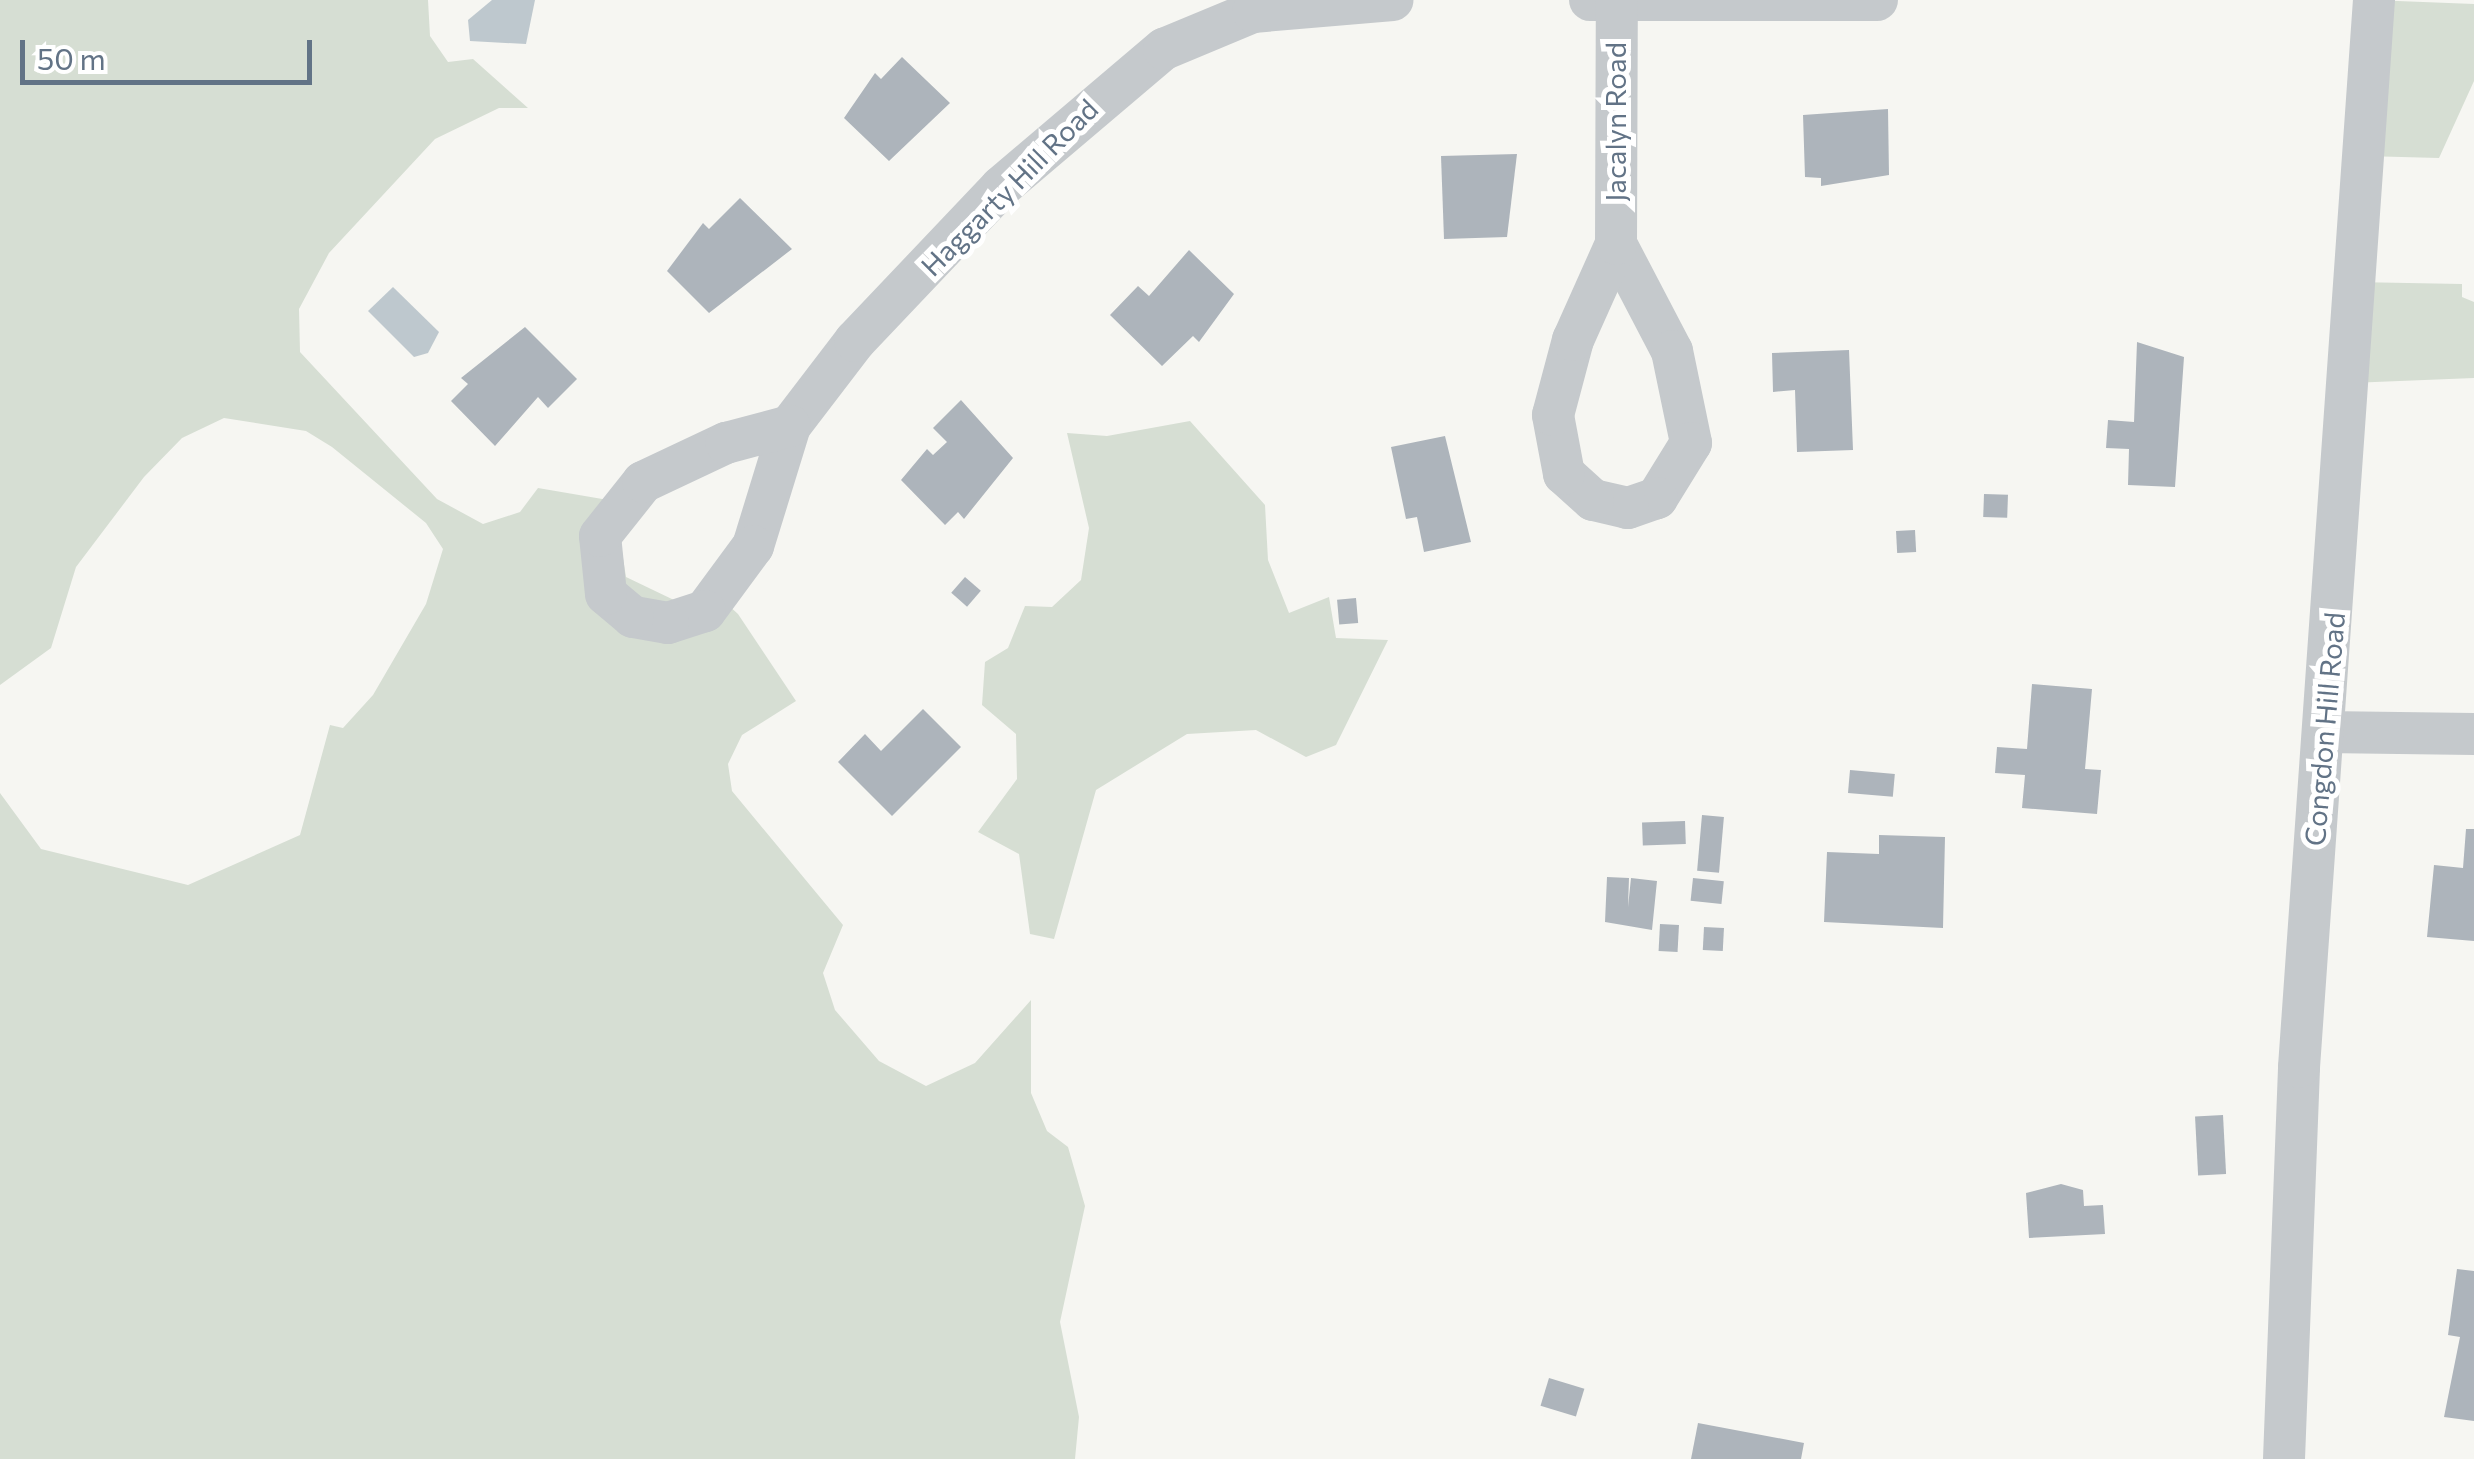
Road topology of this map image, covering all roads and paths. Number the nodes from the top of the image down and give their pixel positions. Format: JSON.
{"nodes":[{"id":1,"x":1392,"y":0,"type":"edge"},
{"id":2,"x":1590,"y":0,"type":"edge"},
{"id":3,"x":1617,"y":0,"type":"edge"},
{"id":4,"x":1877,"y":0,"type":"edge"},
{"id":5,"x":2374,"y":0,"type":"edge"},
{"id":6,"x":1616,"y":244,"type":"junction"},
{"id":7,"x":790,"y":426,"type":"junction"},
{"id":8,"x":2324,"y":732,"type":"junction"},
{"id":9,"x":2474,"y":734,"type":"edge"},
{"id":10,"x":2284,"y":1459,"type":"edge"}],
"edges":[{"from":1,"to":7,"type":"street","name":"Haggarty Hill Road"},
{"from":2,"to":3,"type":"street"},
{"from":3,"to":4,"type":"street"},
{"from":3,"to":6,"type":"street","name":"Jacalyn Road"},
{"from":5,"to":8,"type":"street","name":"Congdon Hill Road"},
{"from":6,"to":6,"type":"street","name":"Jacalyn Road"},
{"from":7,"to":7,"type":"street","name":"Haggarty Hill Road"},
{"from":8,"to":9,"type":"street"},
{"from":8,"to":10,"type":"street","name":"Congdon Hill Road"}]}
